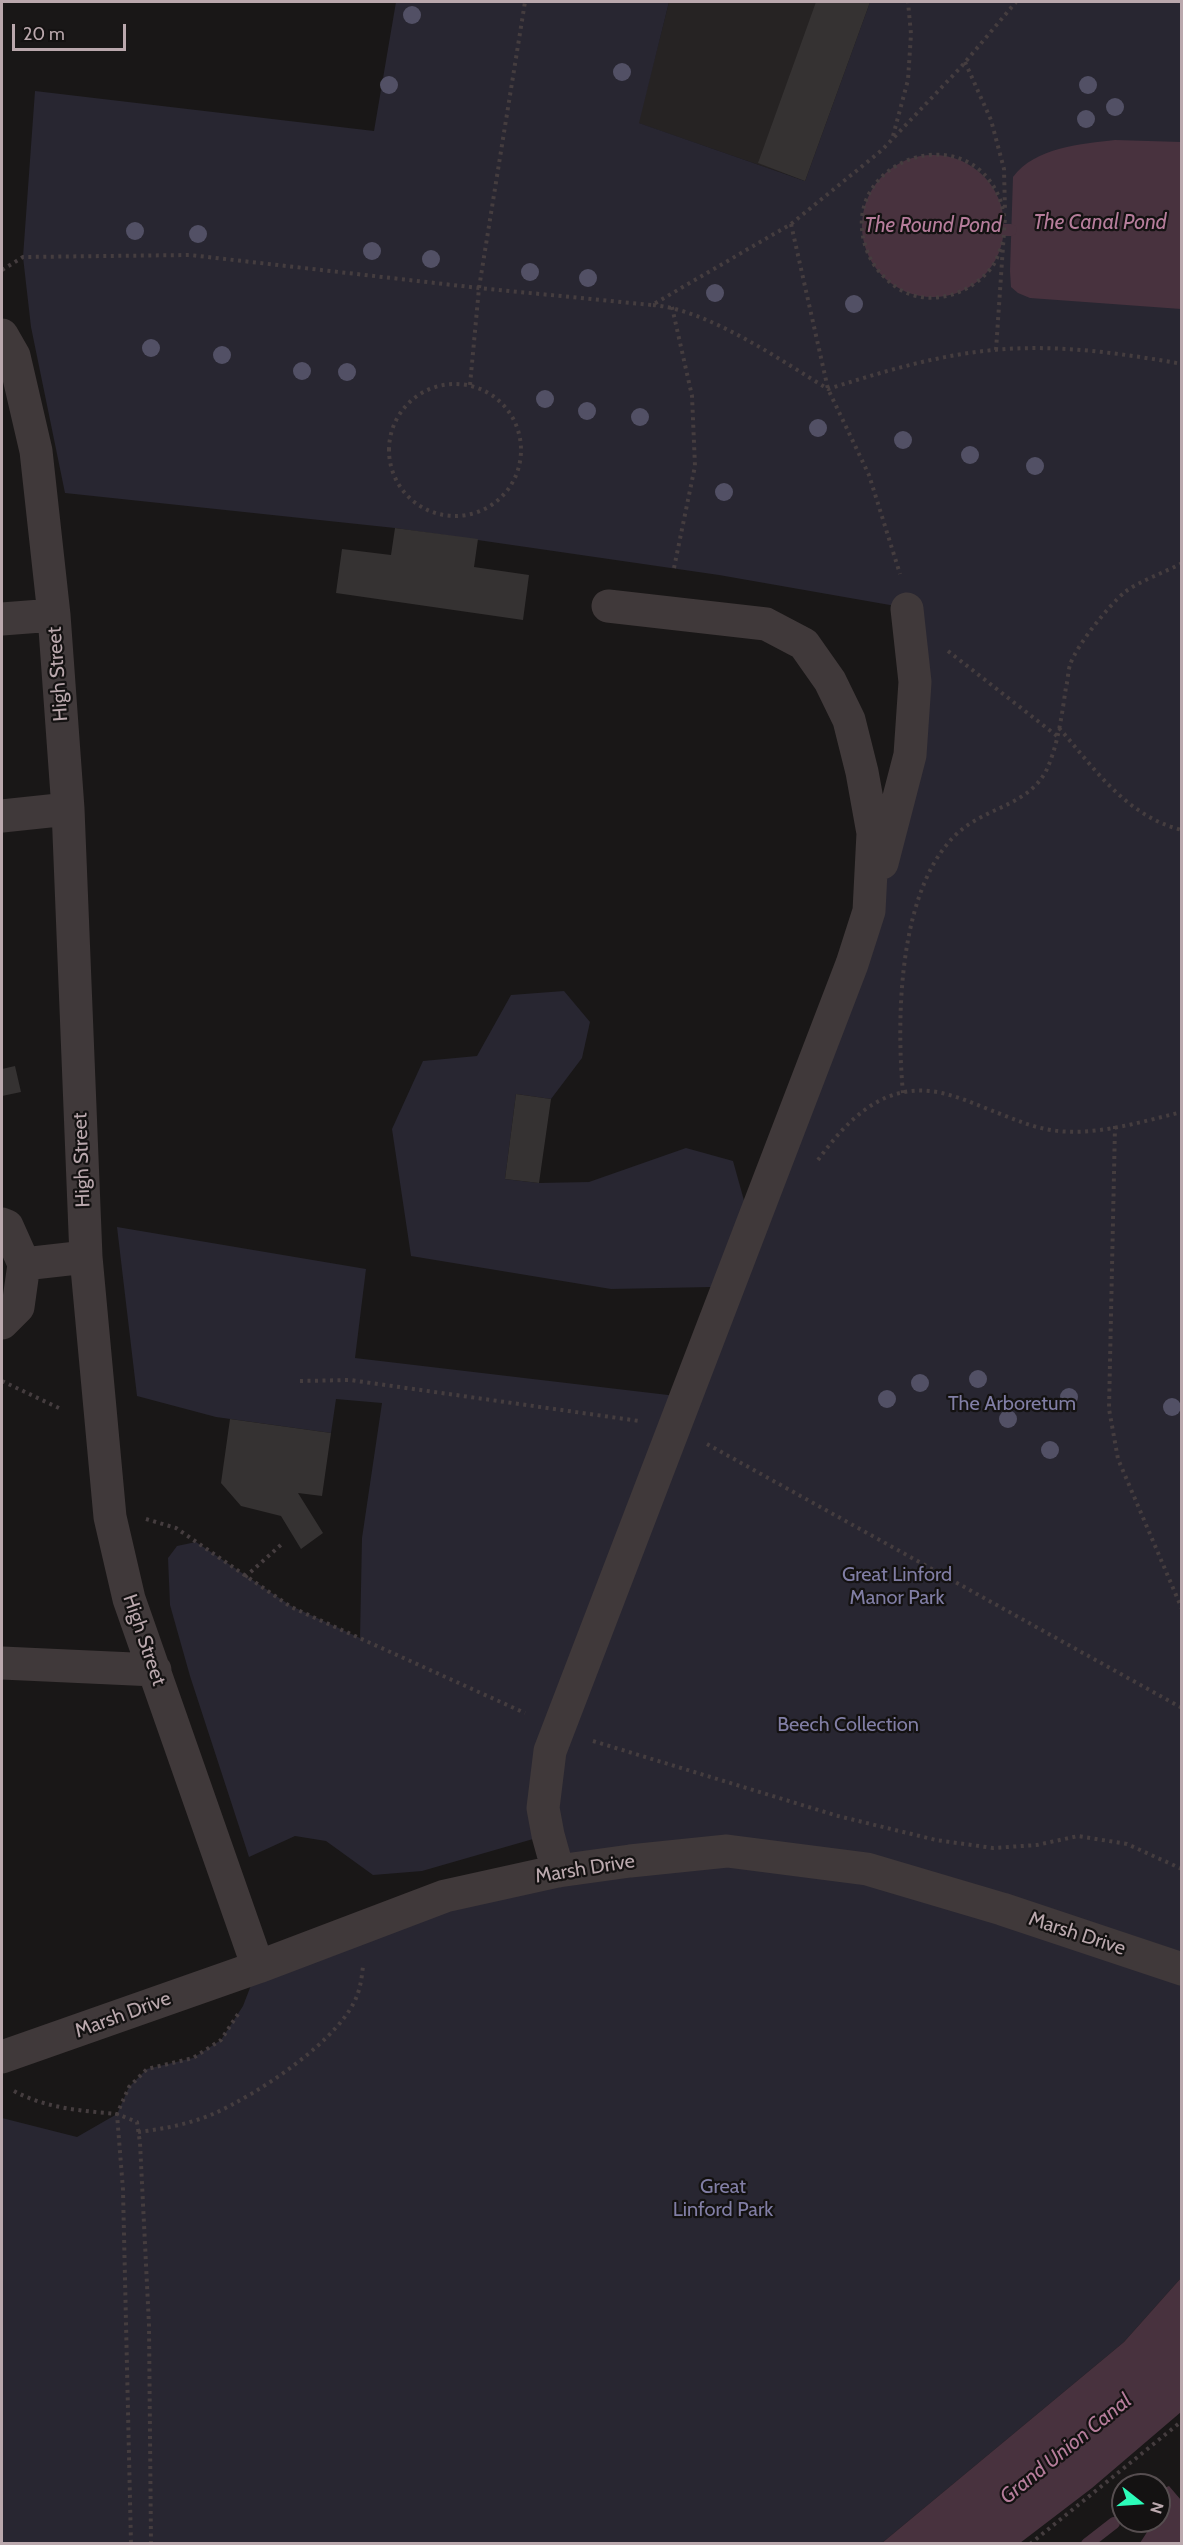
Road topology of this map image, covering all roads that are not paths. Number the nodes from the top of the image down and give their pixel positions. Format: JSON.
{"nodes":[{"id":1,"x":2,"y":335,"type":"edge"},
{"id":2,"x":608,"y":606,"type":"dead end"},
{"id":3,"x":907,"y":614,"type":"road end"},
{"id":4,"x":54,"y":615,"type":"junction"},
{"id":5,"x":2,"y":619,"type":"edge"},
{"id":6,"x":68,"y":809,"type":"junction"},
{"id":7,"x":2,"y":816,"type":"edge"},
{"id":8,"x":868,"y":911,"type":"junction"},
{"id":9,"x":2,"y":1224,"type":"edge"},
{"id":10,"x":86,"y":1257,"type":"junction"},
{"id":11,"x":24,"y":1264,"type":"junction"},
{"id":12,"x":2,"y":1323,"type":"edge"},
{"id":13,"x":2,"y":1663,"type":"edge"},
{"id":14,"x":155,"y":1670,"type":"junction"},
{"id":15,"x":558,"y":1871,"type":"junction"},
{"id":16,"x":258,"y":1966,"type":"junction"},
{"id":17,"x":1182,"y":1969,"type":"edge"},
{"id":18,"x":5,"y":2050,"type":"edge"}],
"edges":[{"from":1,"to":4,"type":"street","name":"High Street"},
{"from":2,"to":8,"type":"street"},
{"from":3,"to":8,"type":"street"},
{"from":4,"to":5,"type":"street"},
{"from":4,"to":6,"type":"street","name":"High Street"},
{"from":6,"to":7,"type":"street"},
{"from":6,"to":10,"type":"street","name":"High Street"},
{"from":8,"to":15,"type":"street"},
{"from":9,"to":11,"type":"street"},
{"from":10,"to":11,"type":"street"},
{"from":10,"to":14,"type":"street","name":"High Street"},
{"from":11,"to":12,"type":"street"},
{"from":13,"to":14,"type":"street"},
{"from":14,"to":16,"type":"street","name":"High Street"},
{"from":15,"to":16,"type":"street","name":"Marsh Drive"},
{"from":15,"to":17,"type":"street","name":"Marsh Drive"},
{"from":16,"to":18,"type":"street","name":"Marsh Drive"}]}
